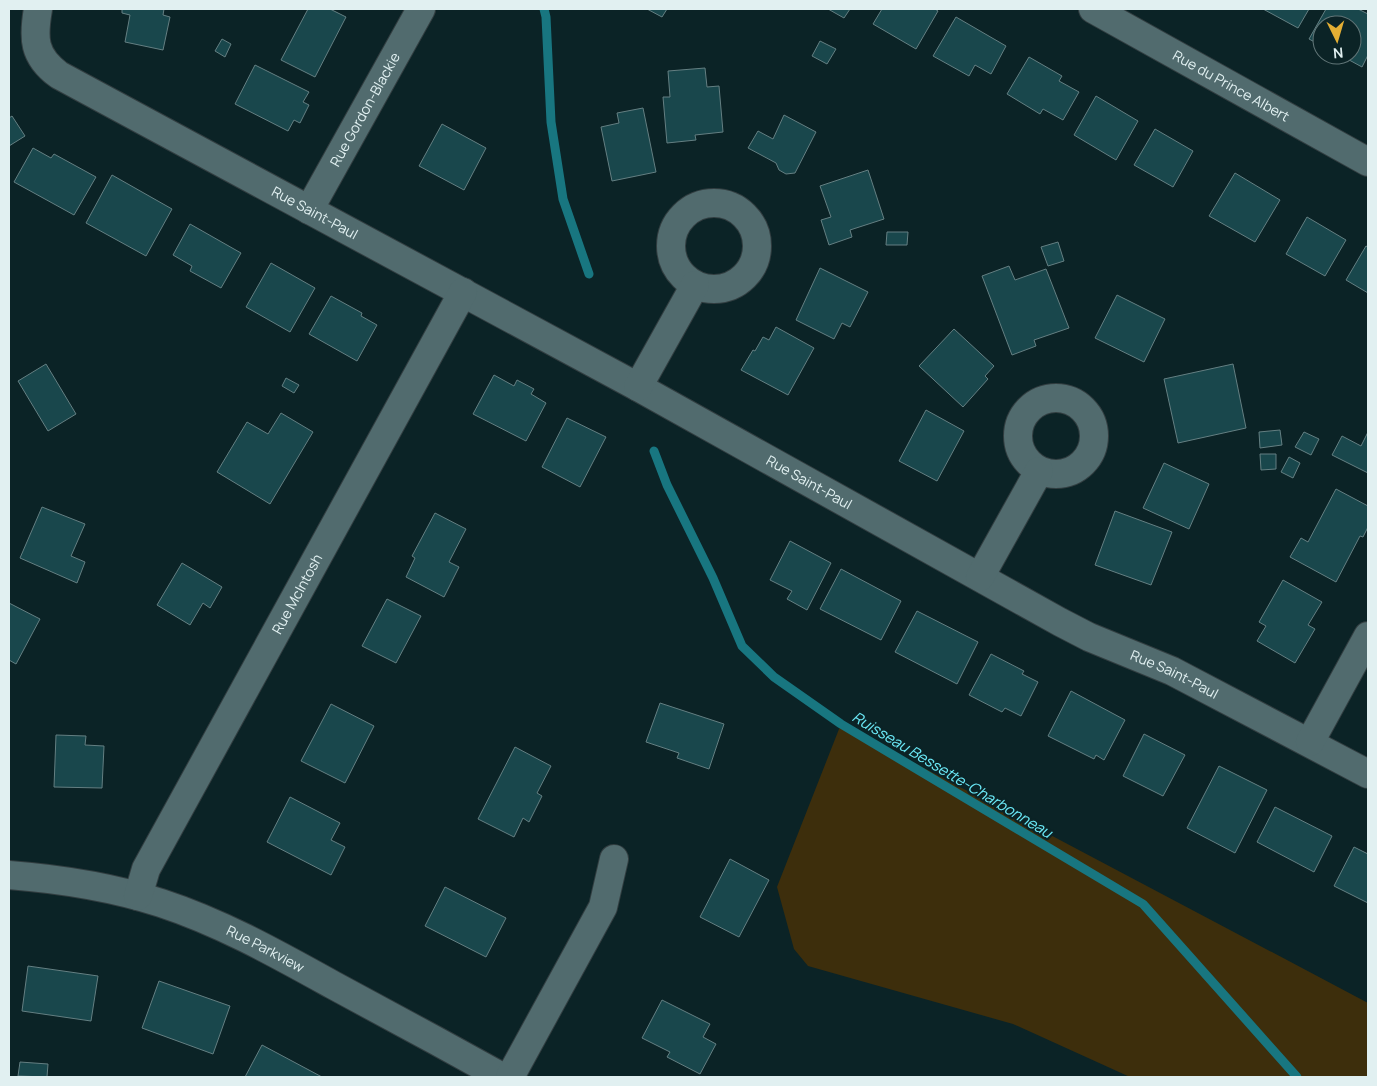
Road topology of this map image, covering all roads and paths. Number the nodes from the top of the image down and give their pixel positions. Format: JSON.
{"nodes":[{"id":1,"x":38,"y":9,"type":"edge"},
{"id":2,"x":421,"y":9,"type":"edge"},
{"id":3,"x":1093,"y":9,"type":"edge"},
{"id":4,"x":1368,"y":162,"type":"edge"},
{"id":5,"x":309,"y":210,"type":"junction"},
{"id":6,"x":695,"y":285,"type":"dead end"},
{"id":7,"x":463,"y":292,"type":"junction"},
{"id":8,"x":638,"y":387,"type":"junction"},
{"id":9,"x":1039,"y":471,"type":"dead end"},
{"id":10,"x":980,"y":577,"type":"junction"},
{"id":11,"x":1368,"y":636,"type":"edge"},
{"id":12,"x":1310,"y":742,"type":"junction"},
{"id":13,"x":1368,"y":774,"type":"edge"},
{"id":14,"x":614,"y":859,"type":"dead end"},
{"id":15,"x":9,"y":875,"type":"edge"},
{"id":16,"x":138,"y":896,"type":"junction"},
{"id":17,"x":502,"y":1077,"type":"edge"},
{"id":18,"x":510,"y":1077,"type":"edge"}],
"edges":[{"from":1,"to":5,"type":"street","name":"Rue Saint-Paul"},
{"from":2,"to":5,"type":"street","name":"Rue Gordon-Blackie"},
{"from":3,"to":4,"type":"street","name":"Rue du Prince Albert"},
{"from":5,"to":7,"type":"street","name":"Rue Saint-Paul"},
{"from":6,"to":8,"type":"street"},
{"from":7,"to":8,"type":"street","name":"Rue Saint-Paul"},
{"from":7,"to":16,"type":"street","name":"Rue McIntosh"},
{"from":8,"to":10,"type":"street","name":"Rue Saint-Paul"},
{"from":9,"to":10,"type":"street"},
{"from":10,"to":12,"type":"street","name":"Rue Saint-Paul"},
{"from":11,"to":12,"type":"street"},
{"from":12,"to":13,"type":"street","name":"Rue Saint-Paul"},
{"from":14,"to":18,"type":"street"},
{"from":15,"to":16,"type":"street","name":"Rue Parkview"},
{"from":16,"to":17,"type":"street","name":"Rue Parkview"}]}
